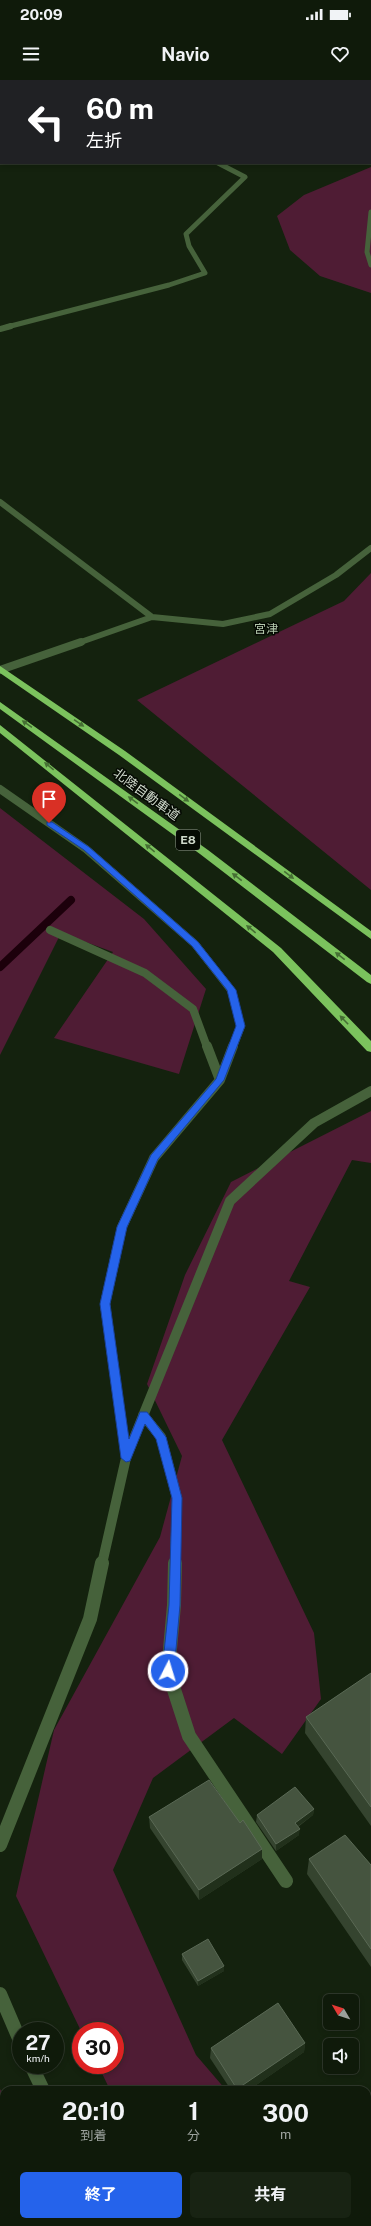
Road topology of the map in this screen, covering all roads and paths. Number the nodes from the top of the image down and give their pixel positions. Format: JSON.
{"nodes":[{"id":1,"x":220,"y":164,"type":"edge"},
{"id":2,"x":371,"y":212,"type":"edge"},
{"id":3,"x":371,"y":265,"type":"edge"},
{"id":4,"x":0,"y":330,"type":"edge"},
{"id":5,"x":0,"y":502,"type":"edge"},
{"id":6,"x":371,"y":548,"type":"edge"},
{"id":7,"x":152,"y":617,"type":"junction"},
{"id":8,"x":0,"y":670,"type":"edge"},
{"id":9,"x":0,"y":705,"type":"edge"},
{"id":10,"x":0,"y":728,"type":"edge"},
{"id":11,"x":0,"y":789,"type":"edge"},
{"id":12,"x":50,"y":930,"type":"dead end"},
{"id":13,"x":371,"y":936,"type":"edge"},
{"id":14,"x":371,"y":980,"type":"edge"},
{"id":15,"x":371,"y":1048,"type":"edge"},
{"id":16,"x":220,"y":1080,"type":"junction"},
{"id":17,"x":371,"y":1091,"type":"edge"},
{"id":18,"x":144,"y":1415,"type":"junction"},
{"id":19,"x":126,"y":1458,"type":"junction"},
{"id":20,"x":0,"y":1844,"type":"edge"},
{"id":21,"x":286,"y":1881,"type":"dead end"},
{"id":22,"x":0,"y":1994,"type":"edge"},
{"id":23,"x":12,"y":2022,"type":"edge"},
{"id":24,"x":35,"y":2074,"type":"edge"},
{"id":25,"x":41,"y":2086,"type":"edge"}],
"edges":[{"from":1,"to":4,"type":"street"},
{"from":2,"to":3,"type":"street"},
{"from":5,"to":7,"type":"street"},
{"from":6,"to":7,"type":"street"},
{"from":7,"to":8,"type":"street"},
{"from":8,"to":13,"type":"highway","name":"北陸自動車道","number":"E8","one_way":true},
{"from":14,"to":9,"type":"highway","name":"北陸自動車道","number":"E8","one_way":true},
{"from":15,"to":10,"type":"highway","one_way":true},
{"from":11,"to":16,"type":"street"},
{"from":12,"to":16,"type":"street"},
{"from":16,"to":19,"type":"street"},
{"from":17,"to":18,"type":"street"},
{"from":18,"to":19,"type":"street"},
{"from":18,"to":21,"type":"street"},
{"from":19,"to":20,"type":"street"},
{"from":22,"to":23,"type":"street"},
{"from":24,"to":25,"type":"street"}]}
